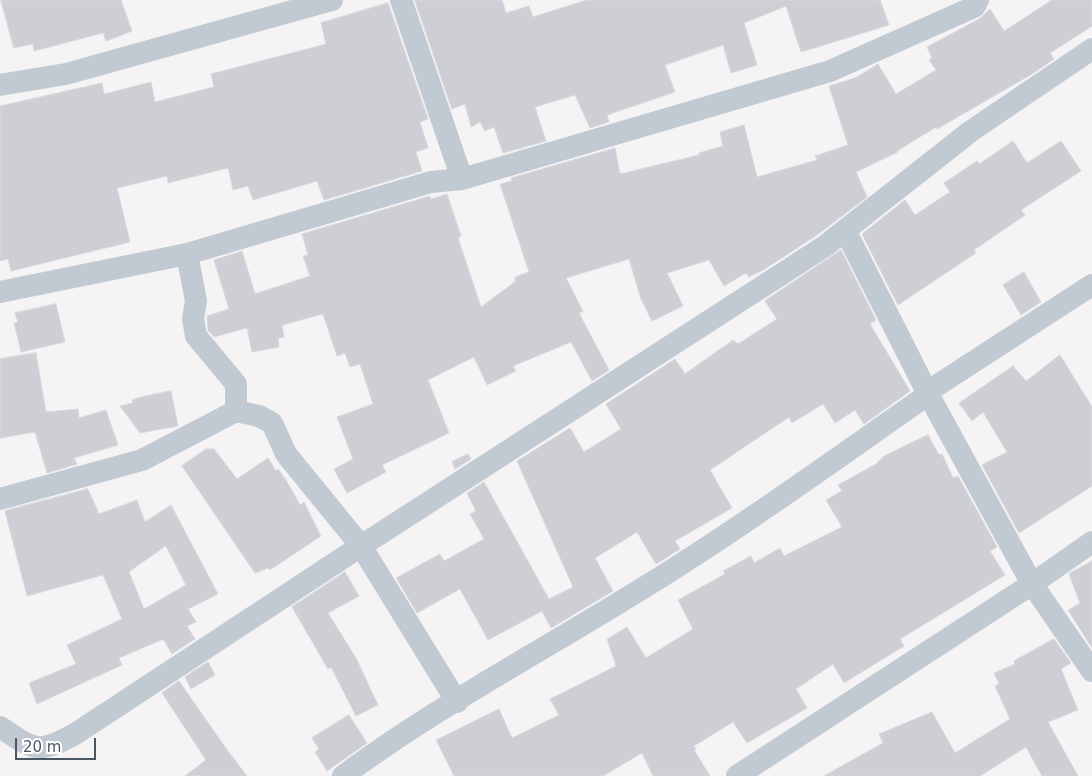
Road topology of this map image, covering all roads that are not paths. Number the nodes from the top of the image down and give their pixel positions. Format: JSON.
{"nodes":[{"id":1,"x":332,"y":0,"type":"edge"},
{"id":2,"x":401,"y":0,"type":"edge"},
{"id":3,"x":978,"y":0,"type":"edge"},
{"id":4,"x":1092,"y":49,"type":"edge"},
{"id":5,"x":0,"y":86,"type":"edge"},
{"id":6,"x":462,"y":179,"type":"junction"},
{"id":7,"x":844,"y":230,"type":"junction"},
{"id":8,"x":187,"y":254,"type":"junction"},
{"id":9,"x":1092,"y":285,"type":"edge"},
{"id":10,"x":0,"y":292,"type":"edge"},
{"id":11,"x":927,"y":392,"type":"junction"},
{"id":12,"x":236,"y":411,"type":"junction"},
{"id":13,"x":0,"y":499,"type":"edge"},
{"id":14,"x":1092,"y":542,"type":"edge"},
{"id":15,"x":361,"y":546,"type":"junction"},
{"id":16,"x":1032,"y":584,"type":"junction"},
{"id":17,"x":1092,"y":671,"type":"edge"},
{"id":18,"x":457,"y":702,"type":"junction"},
{"id":19,"x":0,"y":727,"type":"edge"},
{"id":20,"x":343,"y":776,"type":"edge"},
{"id":21,"x":737,"y":776,"type":"edge"}],
"edges":[{"from":1,"to":5,"type":"street"},
{"from":2,"to":6,"type":"street"},
{"from":3,"to":6,"type":"street"},
{"from":4,"to":7,"type":"street"},
{"from":6,"to":8,"type":"street"},
{"from":7,"to":11,"type":"street"},
{"from":7,"to":15,"type":"street"},
{"from":8,"to":10,"type":"street"},
{"from":8,"to":12,"type":"street"},
{"from":9,"to":11,"type":"street"},
{"from":11,"to":16,"type":"street"},
{"from":11,"to":18,"type":"street"},
{"from":12,"to":13,"type":"street"},
{"from":12,"to":15,"type":"street"},
{"from":14,"to":16,"type":"street"},
{"from":15,"to":18,"type":"street"},
{"from":15,"to":19,"type":"street"},
{"from":16,"to":17,"type":"street"},
{"from":16,"to":21,"type":"street"},
{"from":18,"to":20,"type":"street"}]}
